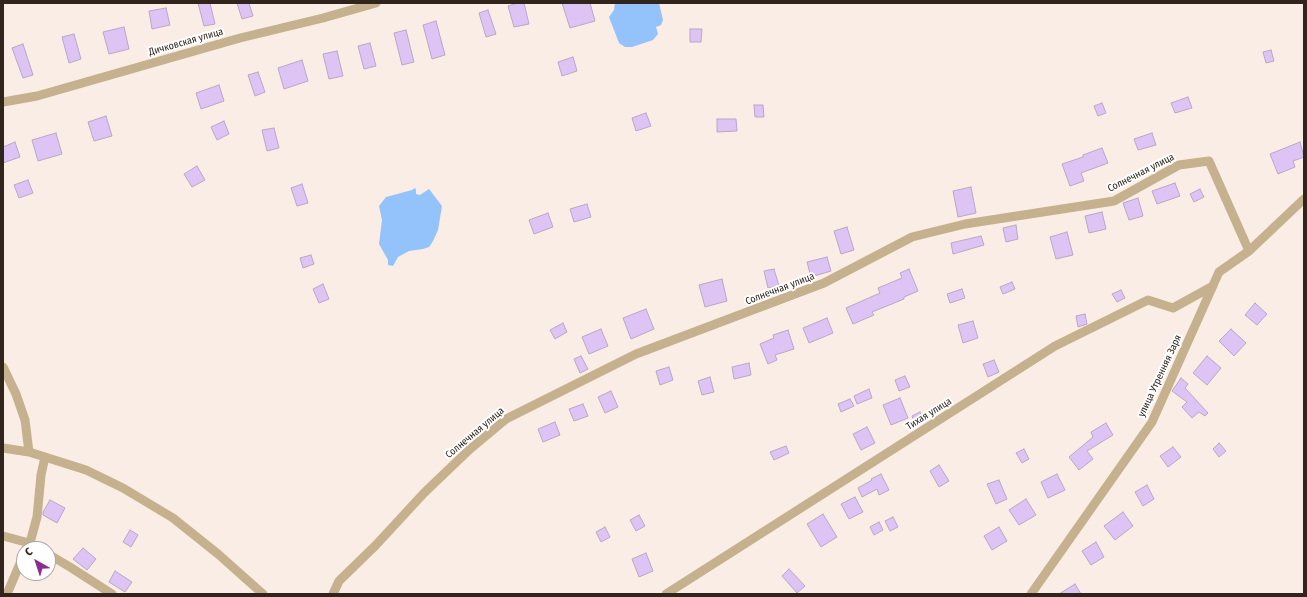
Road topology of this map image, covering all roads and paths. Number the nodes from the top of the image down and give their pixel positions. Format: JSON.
{"nodes":[{"id":1,"x":376,"y":3,"type":"edge"},
{"id":2,"x":3,"y":102,"type":"edge"},
{"id":3,"x":1304,"y":199,"type":"edge"},
{"id":4,"x":1249,"y":251,"type":"junction"},
{"id":5,"x":1213,"y":286,"type":"junction"},
{"id":6,"x":3,"y":367,"type":"edge"},
{"id":7,"x":3,"y":448,"type":"edge"},
{"id":8,"x":30,"y":452,"type":"junction"},
{"id":9,"x":45,"y":457,"type":"junction"},
{"id":10,"x":3,"y":536,"type":"edge"},
{"id":11,"x":16,"y":541,"type":"edge"},
{"id":12,"x":30,"y":541,"type":"edge"},
{"id":13,"x":56,"y":559,"type":"edge"},
{"id":14,"x":16,"y":572,"type":"edge"},
{"id":15,"x":6,"y":594,"type":"edge"},
{"id":16,"x":112,"y":594,"type":"edge"},
{"id":17,"x":263,"y":594,"type":"edge"},
{"id":18,"x":333,"y":594,"type":"edge"},
{"id":19,"x":666,"y":594,"type":"edge"},
{"id":20,"x":1031,"y":594,"type":"edge"}],
"edges":[{"from":1,"to":2,"type":"street","name":"Дичковская улица"},
{"from":3,"to":4,"type":"street","name":"улица Утренняя Заря"},
{"from":4,"to":5,"type":"street","name":"улица Утренняя Заря"},
{"from":4,"to":18,"type":"street","name":"Солнечная улица"},
{"from":5,"to":19,"type":"street","name":"Тихая улица"},
{"from":5,"to":20,"type":"street","name":"улица Утренняя Заря"},
{"from":6,"to":8,"type":"street"},
{"from":7,"to":8,"type":"street"},
{"from":8,"to":9,"type":"street"},
{"from":9,"to":12,"type":"street"},
{"from":9,"to":17,"type":"street"},
{"from":10,"to":11,"type":"street"},
{"from":13,"to":16,"type":"street"},
{"from":14,"to":15,"type":"street"}]}
